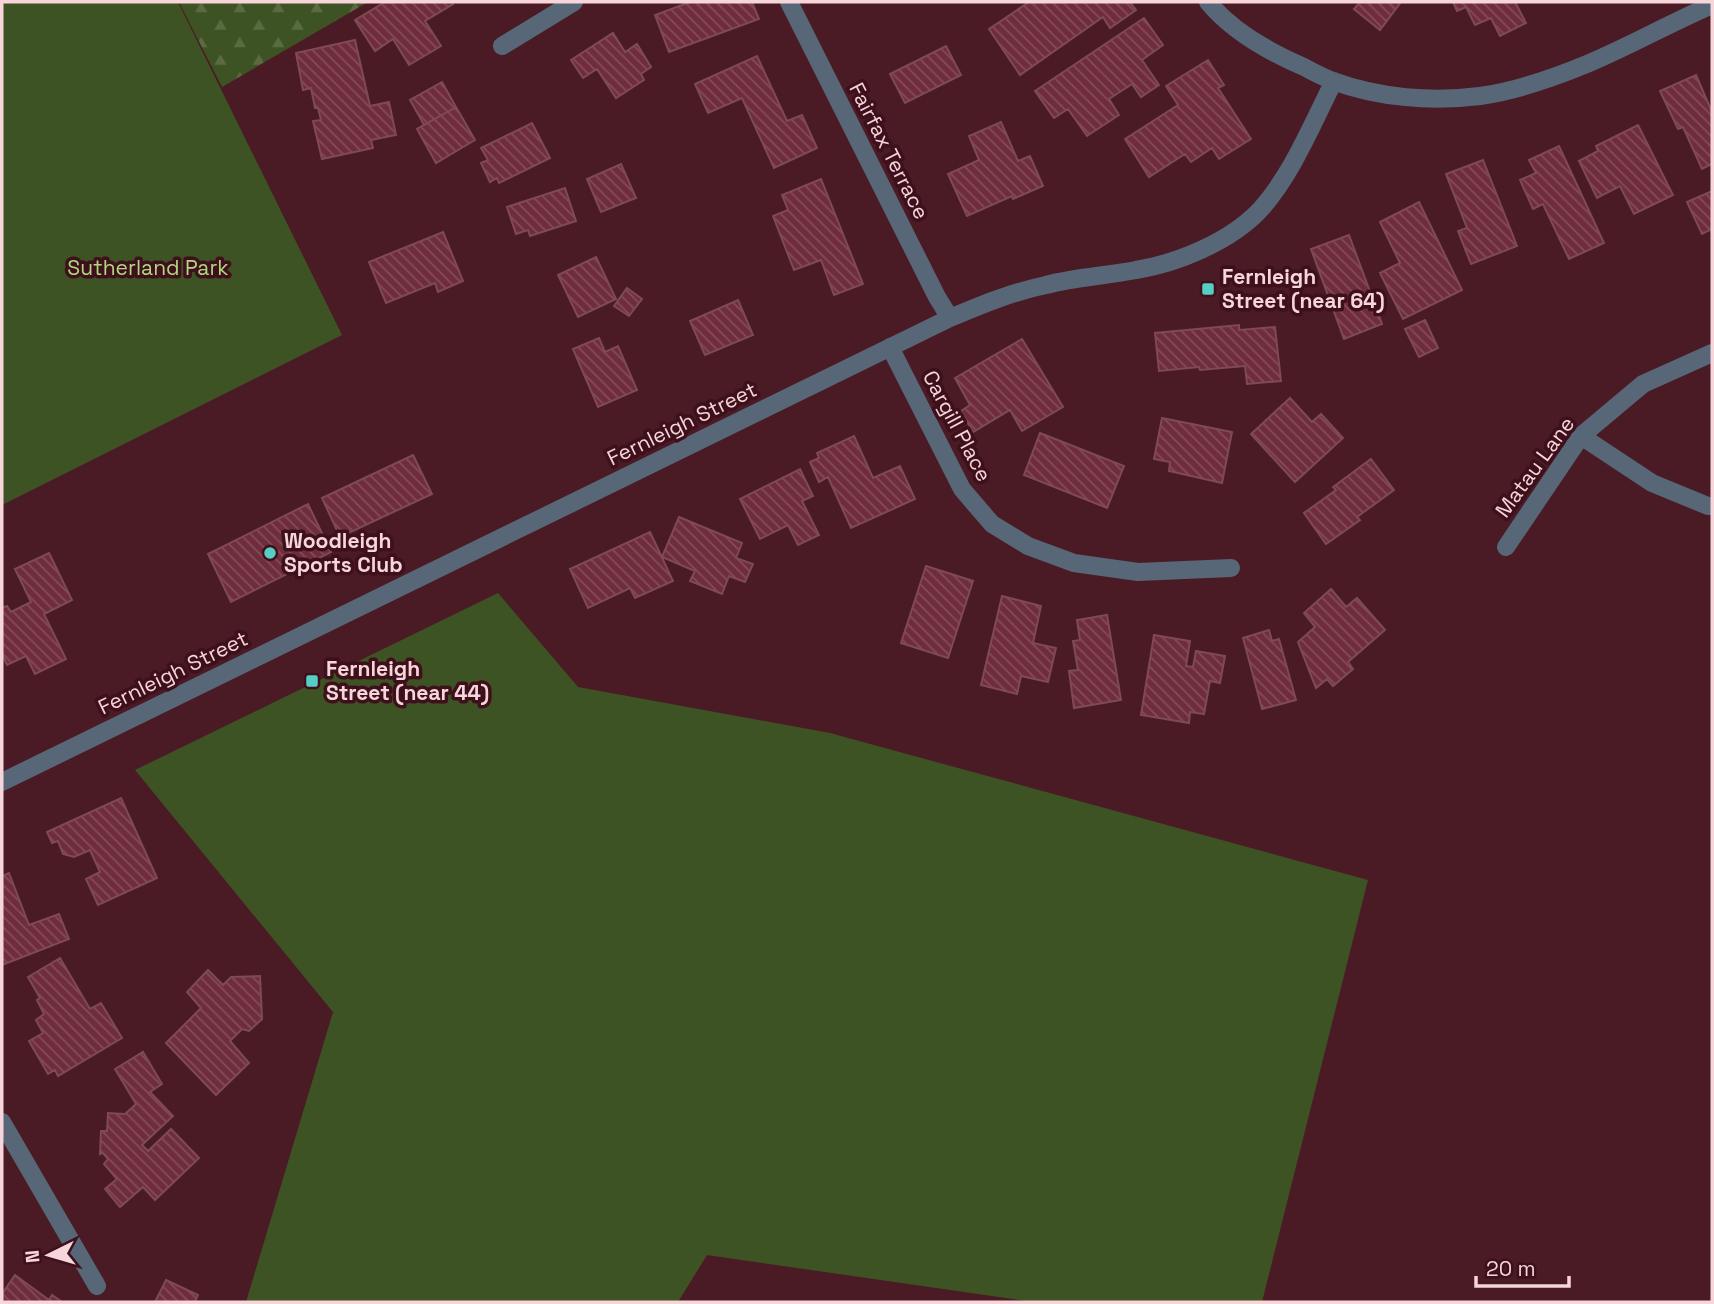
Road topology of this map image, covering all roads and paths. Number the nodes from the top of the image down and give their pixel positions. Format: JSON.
{"nodes":[{"id":1,"x":575,"y":2,"type":"edge"},
{"id":2,"x":789,"y":2,"type":"edge"},
{"id":3,"x":1208,"y":2,"type":"edge"},
{"id":4,"x":1712,"y":5,"type":"edge"},
{"id":5,"x":502,"y":46,"type":"dead end"},
{"id":6,"x":1334,"y":81,"type":"junction"},
{"id":7,"x":950,"y":318,"type":"junction"},
{"id":8,"x":890,"y":347,"type":"junction"},
{"id":9,"x":1712,"y":353,"type":"edge"},
{"id":10,"x":1581,"y":436,"type":"junction"},
{"id":11,"x":1712,"y":506,"type":"edge"},
{"id":12,"x":1506,"y":547,"type":"dead end"},
{"id":13,"x":1231,"y":568,"type":"dead end"},
{"id":14,"x":2,"y":782,"type":"edge"},
{"id":15,"x":2,"y":1122,"type":"edge"},
{"id":16,"x":97,"y":1286,"type":"dead end"}],
"edges":[{"from":1,"to":5,"type":"street"},
{"from":2,"to":7,"type":"street","name":"Fairfax Terrace"},
{"from":3,"to":6,"type":"street"},
{"from":4,"to":6,"type":"street"},
{"from":6,"to":7,"type":"street","name":"Fernleigh Street"},
{"from":7,"to":8,"type":"street","name":"Fernleigh Street"},
{"from":8,"to":13,"type":"street","name":"Cargill Place"},
{"from":8,"to":14,"type":"street","name":"Fernleigh Street"},
{"from":9,"to":10,"type":"street","name":"Matau Lane"},
{"from":10,"to":11,"type":"street"},
{"from":10,"to":12,"type":"street","name":"Matau Lane"},
{"from":15,"to":16,"type":"street"}]}
